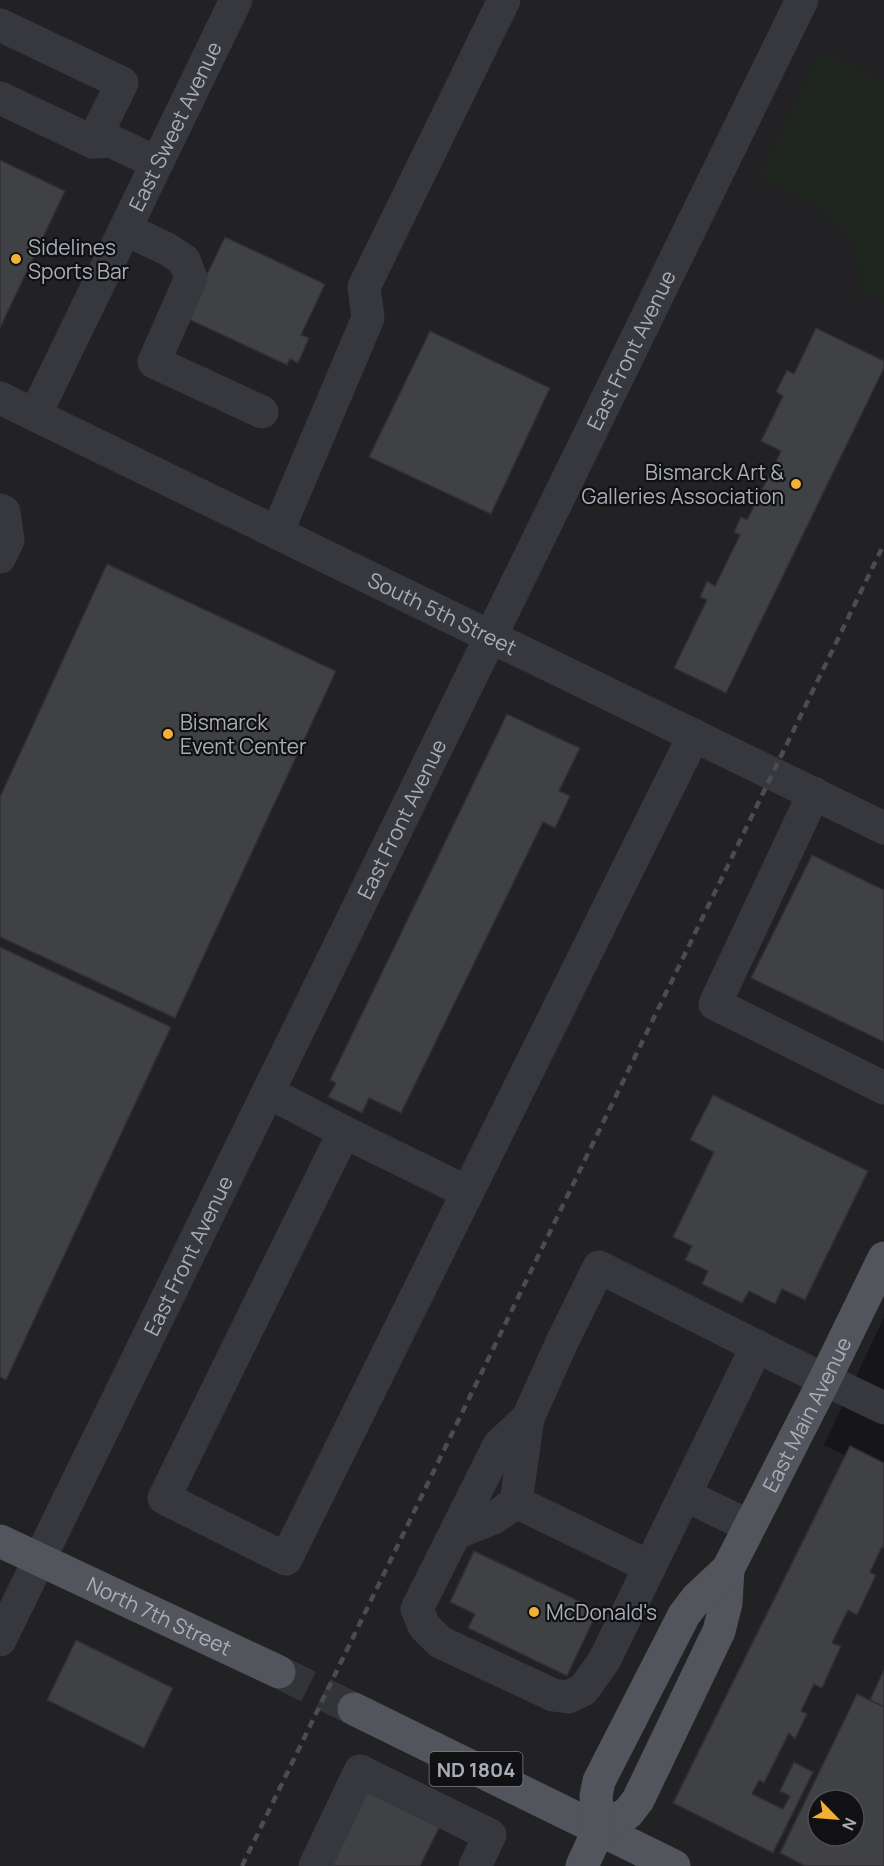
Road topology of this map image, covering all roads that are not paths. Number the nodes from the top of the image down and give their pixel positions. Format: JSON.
{"nodes":[{"id":1,"x":236,"y":0,"type":"edge"},
{"id":2,"x":504,"y":0,"type":"edge"},
{"id":3,"x":802,"y":0,"type":"edge"},
{"id":4,"x":0,"y":25,"type":"edge"},
{"id":5,"x":0,"y":98,"type":"edge"},
{"id":6,"x":93,"y":142,"type":"junction"},
{"id":7,"x":157,"y":163,"type":"junction"},
{"id":8,"x":125,"y":229,"type":"junction"},
{"id":9,"x":0,"y":398,"type":"edge"},
{"id":10,"x":262,"y":412,"type":"dead end"},
{"id":11,"x":34,"y":415,"type":"junction"},
{"id":12,"x":0,"y":510,"type":"edge"},
{"id":13,"x":277,"y":533,"type":"junction"},
{"id":14,"x":0,"y":557,"type":"edge"},
{"id":15,"x":490,"y":637,"type":"junction"},
{"id":16,"x":694,"y":735,"type":"junction"},
{"id":17,"x":814,"y":793,"type":"junction"},
{"id":18,"x":884,"y":828,"type":"edge"},
{"id":19,"x":884,"y":1088,"type":"edge"},
{"id":20,"x":268,"y":1092,"type":"junction"},
{"id":21,"x":344,"y":1132,"type":"junction"},
{"id":22,"x":468,"y":1192,"type":"junction"},
{"id":23,"x":884,"y":1258,"type":"edge"},
{"id":24,"x":757,"y":1346,"type":"junction"},
{"id":25,"x":825,"y":1379,"type":"junction"},
{"id":26,"x":884,"y":1408,"type":"edge"},
{"id":27,"x":528,"y":1418,"type":"junction"},
{"id":28,"x":685,"y":1495,"type":"junction"},
{"id":29,"x":516,"y":1502,"type":"junction"},
{"id":30,"x":750,"y":1526,"type":"junction"},
{"id":31,"x":456,"y":1533,"type":"junction"},
{"id":32,"x":0,"y":1541,"type":"edge"},
{"id":33,"x":40,"y":1559,"type":"junction"},
{"id":34,"x":650,"y":1567,"type":"junction"},
{"id":35,"x":0,"y":1640,"type":"edge"},
{"id":36,"x":279,"y":1672,"type":"tunnel mouth"},
{"id":37,"x":354,"y":1709,"type":"tunnel mouth"},
{"id":38,"x":599,"y":1829,"type":"junction"},
{"id":39,"x":315,"y":1866,"type":"edge"},
{"id":40,"x":475,"y":1866,"type":"edge"},
{"id":41,"x":582,"y":1866,"type":"edge"},
{"id":42,"x":674,"y":1866,"type":"edge"}],
"edges":[{"from":1,"to":7,"type":"street","name":"East Sweet Avenue"},
{"from":2,"to":13,"type":"street"},
{"from":3,"to":15,"type":"street","name":"East Front Avenue"},
{"from":4,"to":6,"type":"street"},
{"from":5,"to":6,"type":"street"},
{"from":6,"to":7,"type":"street"},
{"from":7,"to":8,"type":"street","name":"East Sweet Avenue"},
{"from":8,"to":10,"type":"street"},
{"from":8,"to":11,"type":"street","name":"East Sweet Avenue"},
{"from":9,"to":11,"type":"street","name":"South 5th Street"},
{"from":11,"to":13,"type":"street","name":"South 5th Street"},
{"from":12,"to":14,"type":"street"},
{"from":13,"to":15,"type":"street","name":"South 5th Street"},
{"from":15,"to":16,"type":"street","name":"South 5th Street"},
{"from":15,"to":20,"type":"street","name":"East Front Avenue"},
{"from":16,"to":17,"type":"street","name":"South 5th Street"},
{"from":16,"to":22,"type":"street"},
{"from":17,"to":18,"type":"street","name":"South 5th Street"},
{"from":17,"to":19,"type":"street"},
{"from":20,"to":21,"type":"street"},
{"from":20,"to":33,"type":"street","name":"East Front Avenue"},
{"from":21,"to":22,"type":"street"},
{"from":21,"to":22,"type":"street"},
{"from":23,"to":25,"type":"main road","name":"East Main Avenue"},
{"from":24,"to":25,"type":"street"},
{"from":24,"to":27,"type":"street"},
{"from":24,"to":28,"type":"street"},
{"from":25,"to":26,"type":"street"},
{"from":25,"to":30,"type":"main road","name":"East Main Avenue"},
{"from":27,"to":29,"type":"street"},
{"from":27,"to":31,"type":"street"},
{"from":28,"to":30,"type":"street"},
{"from":28,"to":34,"type":"street"},
{"from":29,"to":31,"type":"street"},
{"from":29,"to":34,"type":"street"},
{"from":30,"to":38,"type":"main road","name":"East Main Avenue"},
{"from":31,"to":34,"type":"street"},
{"from":32,"to":33,"type":"main road","name":"North 7th Street"},
{"from":33,"to":35,"type":"street","name":"East Front Avenue"},
{"from":33,"to":36,"type":"main road","name":"North 7th Street"},
{"from":37,"to":38,"type":"main road","number":"ND 1804"},
{"from":38,"to":41,"type":"main road"},
{"from":38,"to":42,"type":"main road","number":"ND 1804"},
{"from":39,"to":40,"type":"street"}]}
